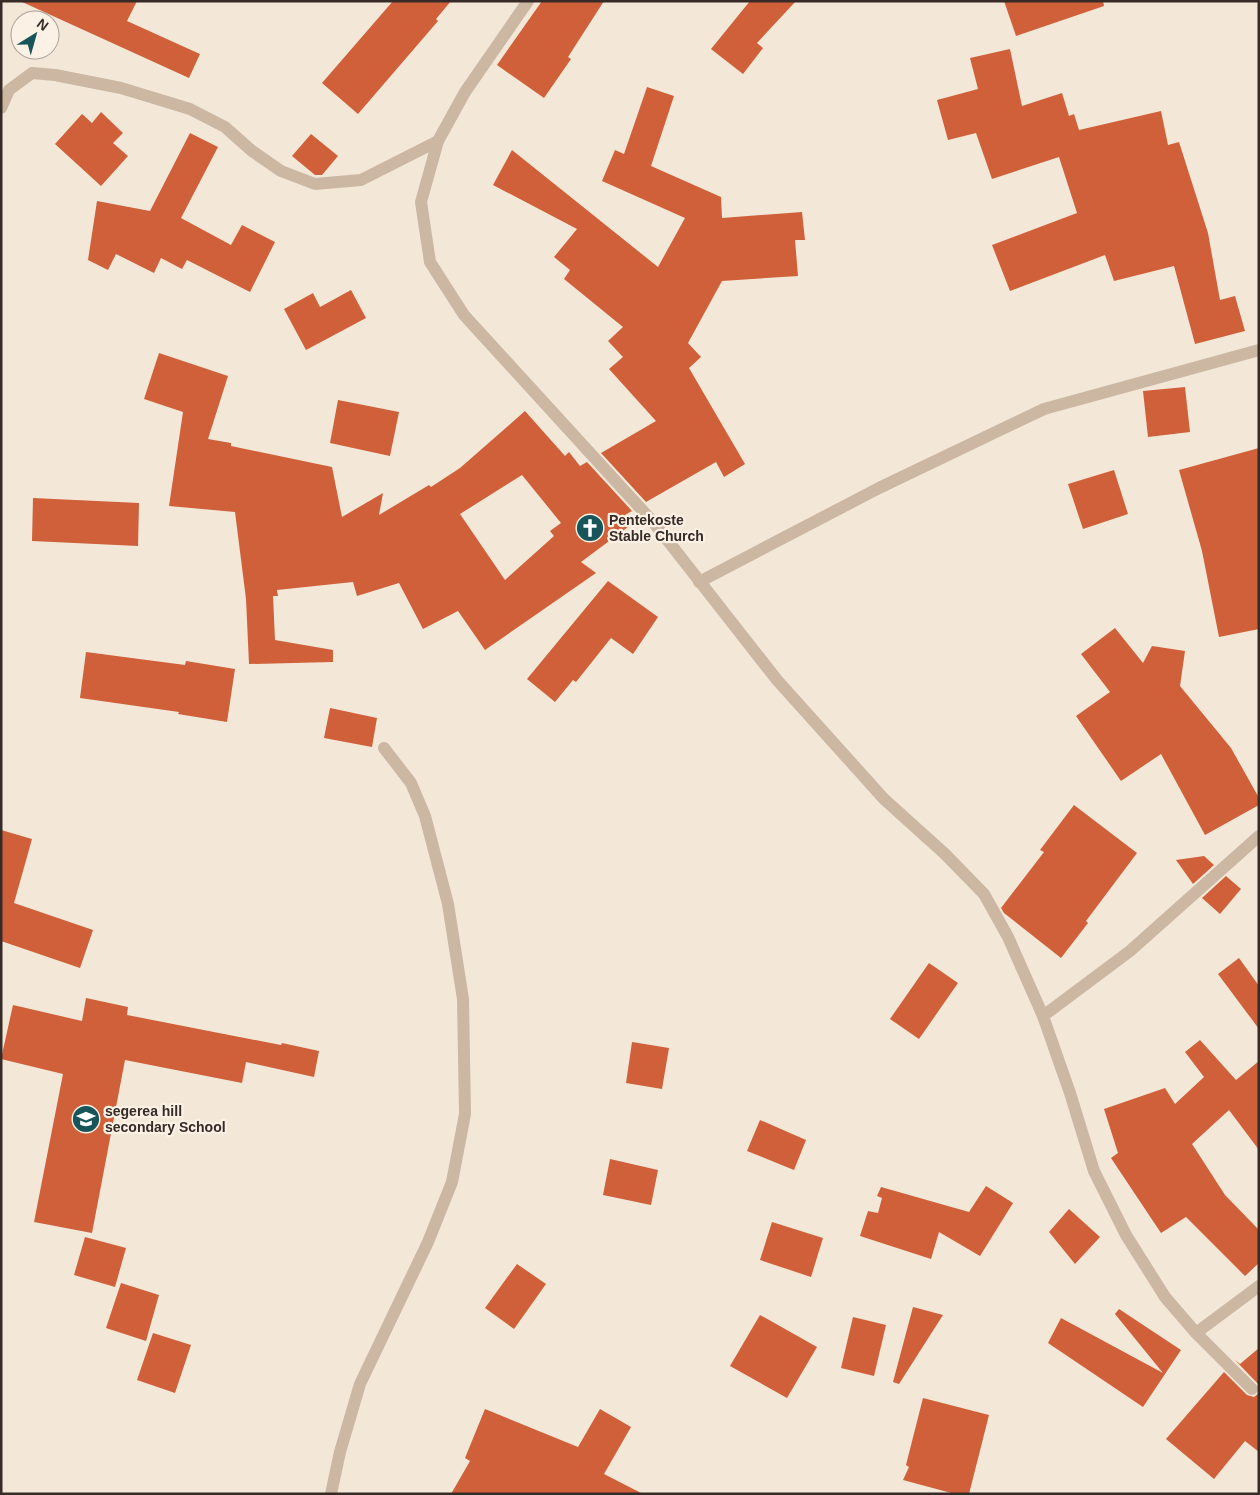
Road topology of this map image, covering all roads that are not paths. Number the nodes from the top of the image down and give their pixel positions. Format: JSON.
{"nodes":[{"id":1,"x":528,"y":1,"type":"edge"},
{"id":2,"x":1,"y":108,"type":"edge"},
{"id":3,"x":438,"y":141,"type":"junction"},
{"id":4,"x":1259,"y":350,"type":"edge"},
{"id":5,"x":699,"y":582,"type":"junction"},
{"id":6,"x":384,"y":748,"type":"dead end"},
{"id":7,"x":1259,"y":836,"type":"edge"},
{"id":8,"x":1043,"y":1016,"type":"junction"},
{"id":9,"x":1259,"y":1286,"type":"edge"},
{"id":10,"x":1196,"y":1334,"type":"junction"},
{"id":11,"x":1252,"y":1389,"type":"dead end"},
{"id":12,"x":330,"y":1494,"type":"edge"}],
"edges":[{"from":1,"to":3,"type":"street"},
{"from":2,"to":3,"type":"street"},
{"from":3,"to":5,"type":"street"},
{"from":4,"to":5,"type":"street"},
{"from":5,"to":8,"type":"street"},
{"from":6,"to":12,"type":"street"},
{"from":7,"to":8,"type":"street"},
{"from":8,"to":10,"type":"street"},
{"from":9,"to":10,"type":"street"},
{"from":10,"to":11,"type":"street"}]}
